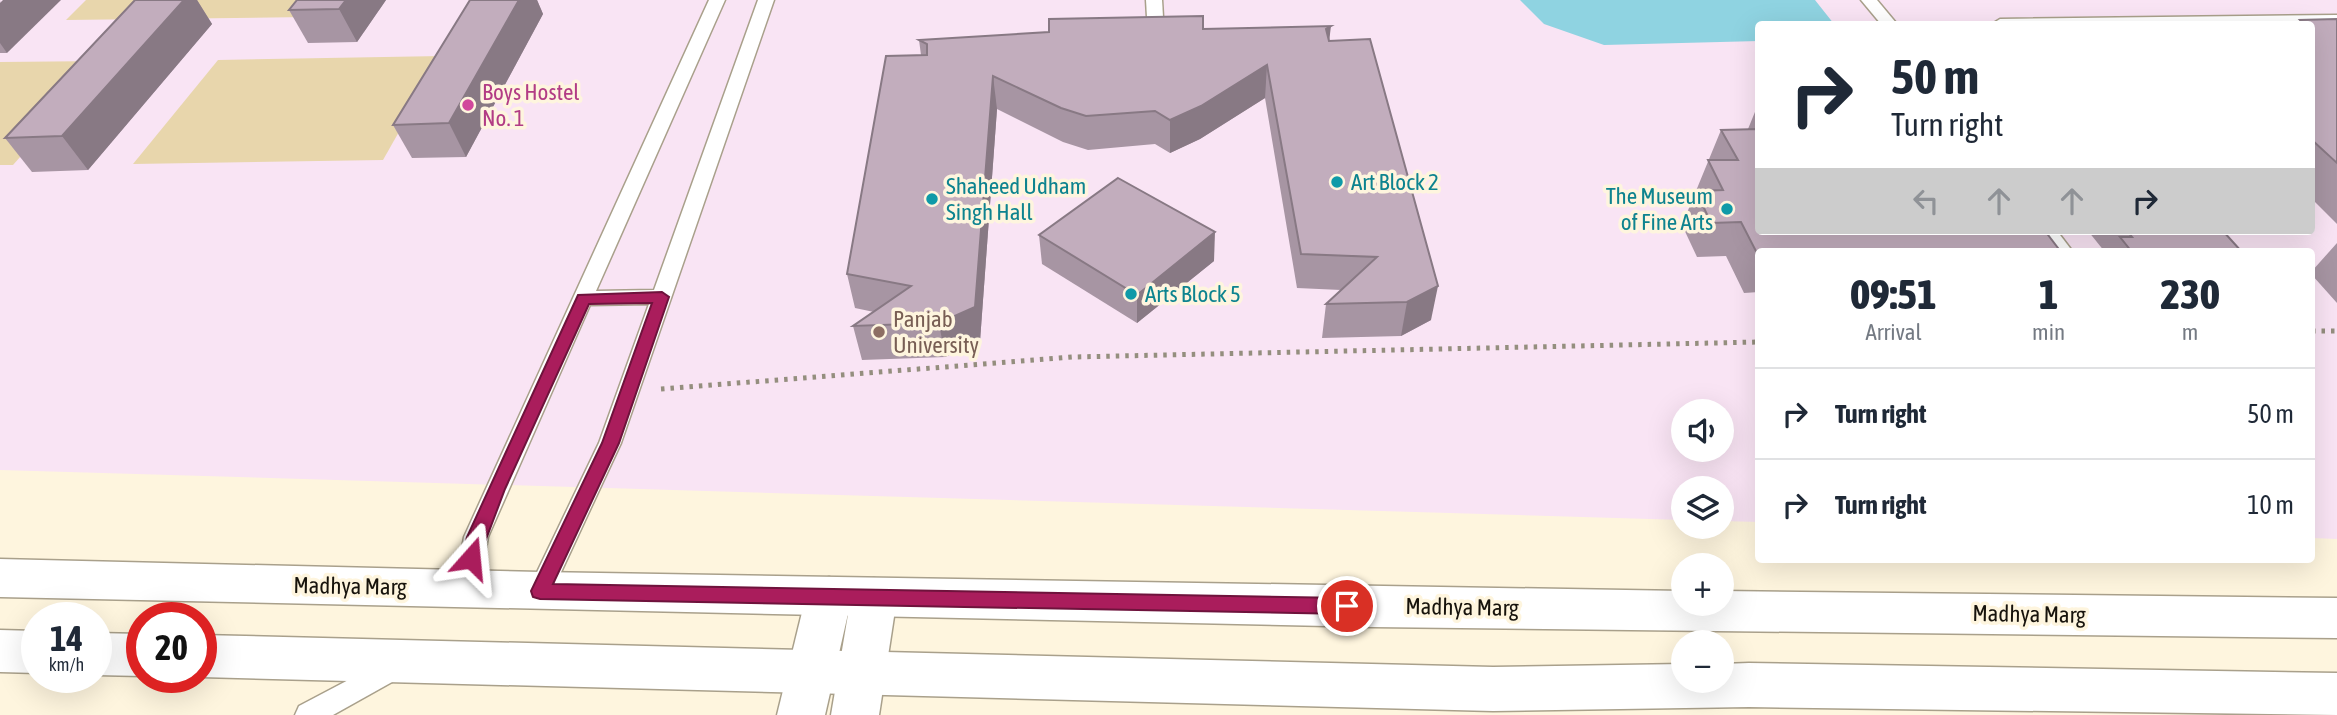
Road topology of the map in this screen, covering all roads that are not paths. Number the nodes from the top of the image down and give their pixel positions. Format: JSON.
{"nodes":[{"id":1,"x":717,"y":0,"type":"edge"},
{"id":2,"x":766,"y":0,"type":"edge"},
{"id":3,"x":1154,"y":0,"type":"edge"},
{"id":4,"x":1869,"y":0,"type":"edge"},
{"id":5,"x":2337,"y":20,"type":"edge"},
{"id":6,"x":1886,"y":21,"type":"edge"},
{"id":7,"x":2253,"y":21,"type":"edge"},
{"id":8,"x":1156,"y":34,"type":"edge"},
{"id":9,"x":662,"y":297,"type":"junction"},
{"id":10,"x":583,"y":298,"type":"junction"},
{"id":11,"x":0,"y":578,"type":"edge"},
{"id":12,"x":467,"y":588,"type":"junction"},
{"id":13,"x":540,"y":591,"type":"junction"},
{"id":14,"x":829,"y":596,"type":"junction"},
{"id":15,"x":874,"y":597,"type":"junction"},
{"id":16,"x":2337,"y":618,"type":"edge"},
{"id":17,"x":0,"y":651,"type":"edge"},
{"id":18,"x":21,"y":652,"type":"edge"},
{"id":19,"x":217,"y":656,"type":"edge"},
{"id":20,"x":405,"y":662,"type":"junction"},
{"id":21,"x":805,"y":693,"type":"edge"},
{"id":22,"x":858,"y":694,"type":"edge"},
{"id":23,"x":2337,"y":695,"type":"edge"},
{"id":24,"x":308,"y":715,"type":"edge"}],
"edges":[{"from":1,"to":10,"type":"lane"},
{"from":2,"to":9,"type":"lane"},
{"from":3,"to":8,"type":"lane"},
{"from":4,"to":6,"type":"lane"},
{"from":5,"to":7,"type":"lane"},
{"from":9,"to":10,"type":"lane"},
{"from":9,"to":13,"type":"lane"},
{"from":10,"to":12,"type":"lane"},
{"from":11,"to":12,"type":"main road","name":"Madhya Marg"},
{"from":12,"to":13,"type":"main road","name":"Madhya Marg"},
{"from":13,"to":14,"type":"main road","name":"Madhya Marg"},
{"from":14,"to":15,"type":"main road","name":"Madhya Marg"},
{"from":14,"to":21,"type":"main road"},
{"from":15,"to":16,"type":"main road","name":"Madhya Marg"},
{"from":15,"to":22,"type":"main road"},
{"from":17,"to":18,"type":"main road"},
{"from":19,"to":20,"type":"main road"},
{"from":20,"to":21,"type":"main road"},
{"from":20,"to":24,"type":"lane"},
{"from":21,"to":22,"type":"main road"},
{"from":22,"to":23,"type":"main road"}]}
